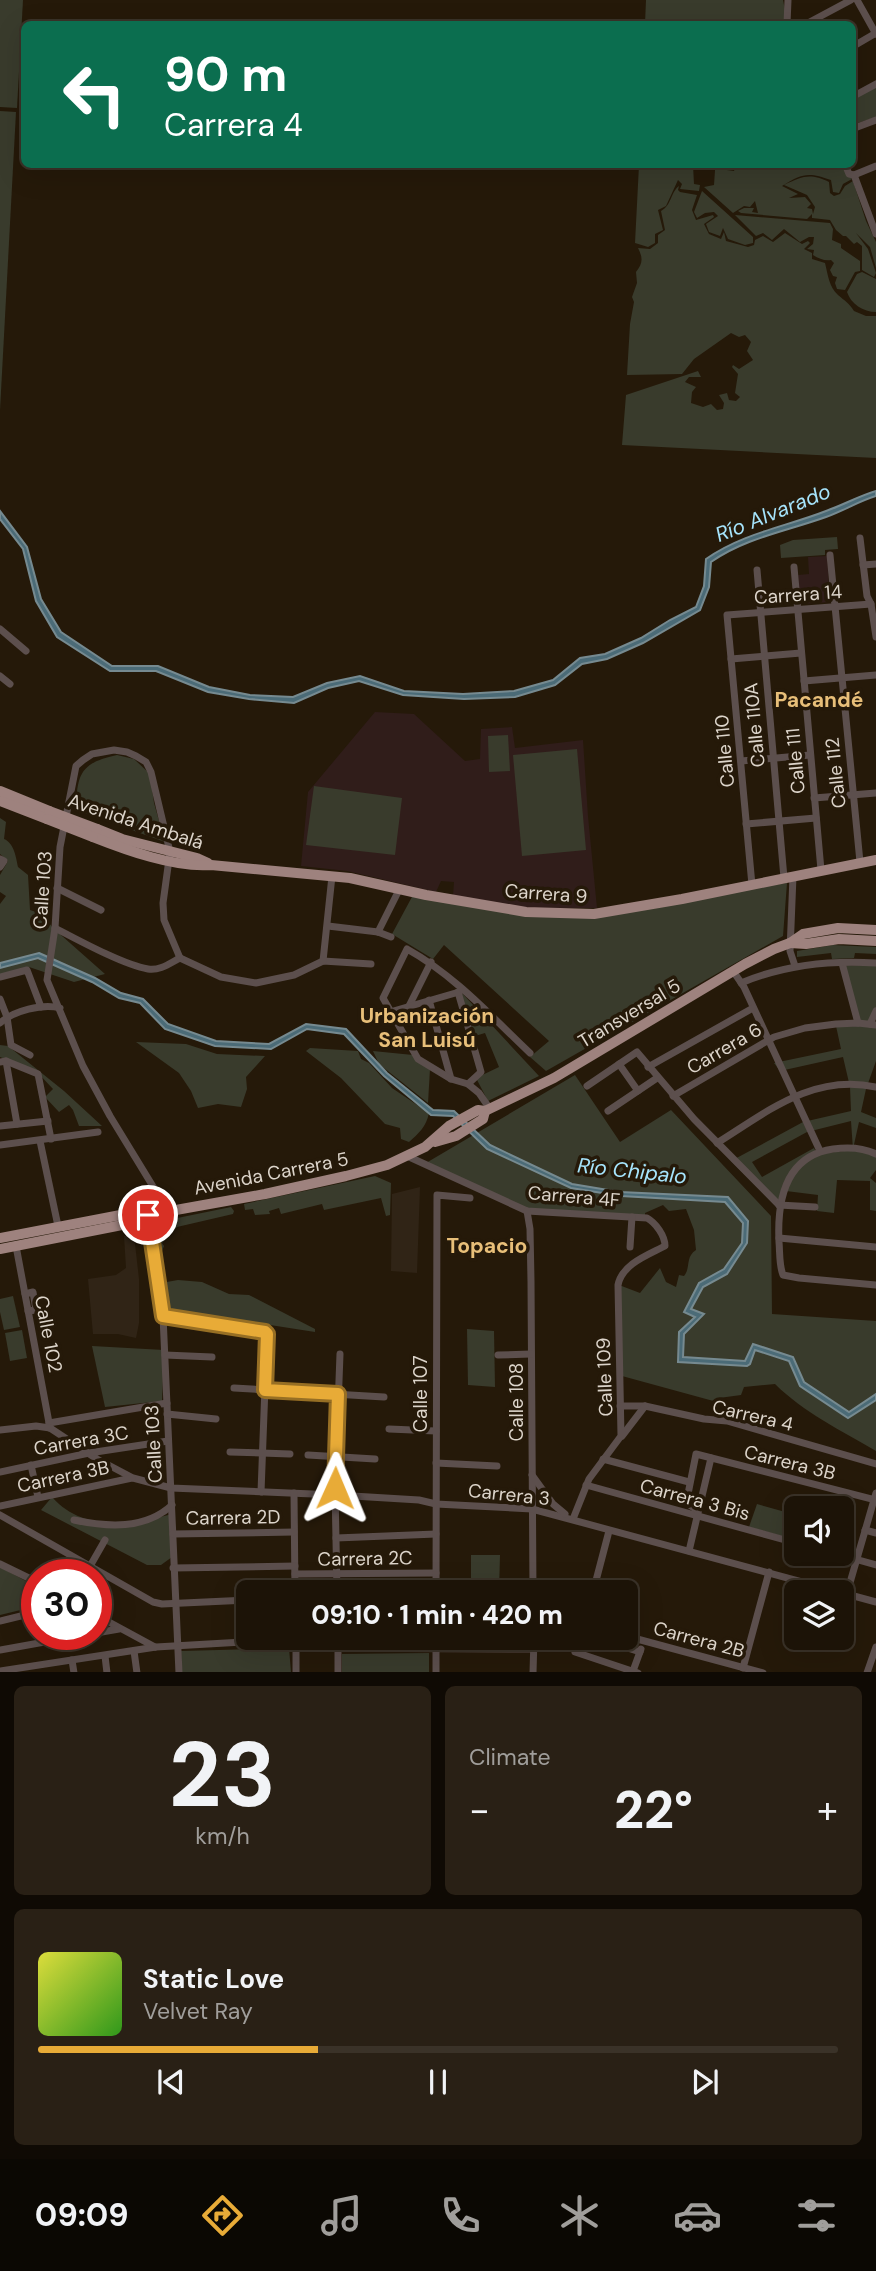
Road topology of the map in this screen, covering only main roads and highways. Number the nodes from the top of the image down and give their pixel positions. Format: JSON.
{"nodes":[{"id":1,"x":0,"y":791,"type":"edge"},
{"id":2,"x":0,"y":801,"type":"edge"},
{"id":3,"x":48,"y":815,"type":"junction"},
{"id":4,"x":876,"y":860,"type":"edge"},
{"id":5,"x":211,"y":865,"type":"joint"},
{"id":6,"x":876,"y":930,"type":"edge"},
{"id":7,"x":876,"y":941,"type":"edge"},
{"id":8,"x":790,"y":943,"type":"junction"},
{"id":9,"x":407,"y":1156,"type":"joint"},
{"id":10,"x":144,"y":1216,"type":"junction"},
{"id":11,"x":0,"y":1238,"type":"edge"},
{"id":12,"x":0,"y":1249,"type":"edge"}],
"edges":[{"from":1,"to":3,"type":"main road","name":"Avenida Ambalá"},
{"from":2,"to":3,"type":"main road","name":"Avenida Ambalá"},
{"from":3,"to":5,"type":"main road","name":"Avenida Ambalá","bridge":true},
{"from":4,"to":5,"type":"main road","name":"Carrera 9"},
{"from":6,"to":8,"type":"main road","name":"Transversal 5"},
{"from":7,"to":8,"type":"main road"},
{"from":8,"to":9,"type":"main road","name":"Transversal 5"},
{"from":9,"to":10,"type":"main road","name":"Avenida Carrera 5"},
{"from":10,"to":11,"type":"main road","name":"Avenida Carrera 5"},
{"from":10,"to":12,"type":"main road","name":"Avenida Carrera 5"}]}
